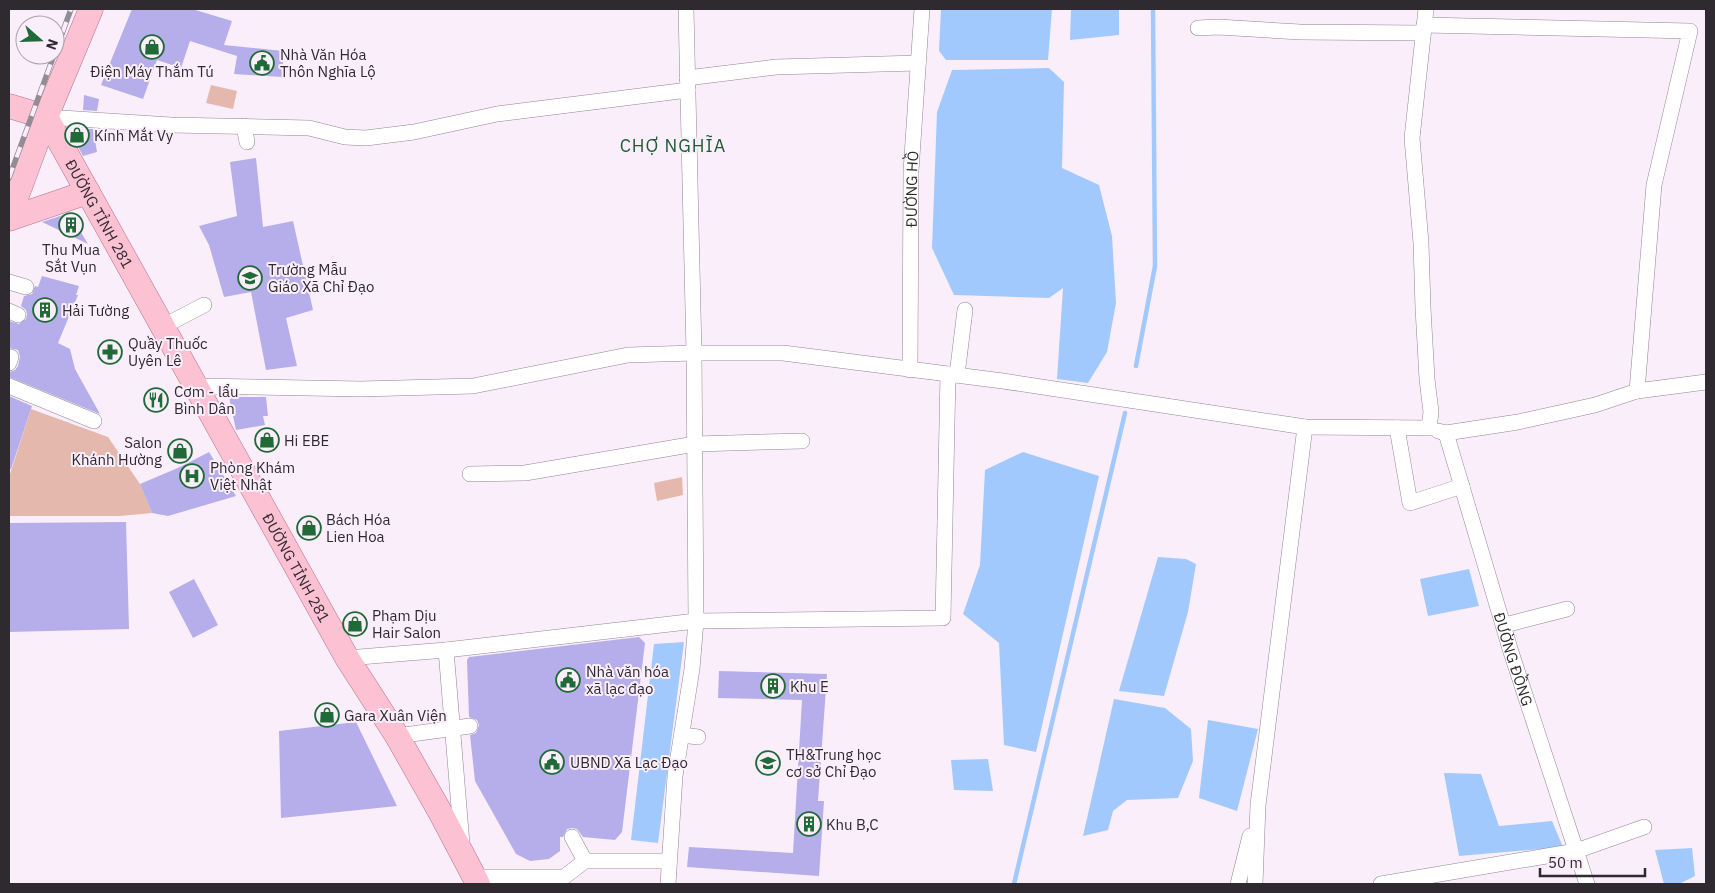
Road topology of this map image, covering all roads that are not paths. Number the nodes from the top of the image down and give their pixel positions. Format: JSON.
{"nodes":[{"id":1,"x":91,"y":9,"type":"edge"},
{"id":2,"x":686,"y":9,"type":"edge"},
{"id":3,"x":922,"y":9,"type":"edge"},
{"id":4,"x":1426,"y":9,"type":"edge"},
{"id":5,"x":1198,"y":28,"type":"dead end"},
{"id":6,"x":1423,"y":29,"type":"junction"},
{"id":7,"x":918,"y":63,"type":"junction"},
{"id":8,"x":687,"y":84,"type":"junction"},
{"id":9,"x":9,"y":106,"type":"edge"},
{"id":10,"x":46,"y":117,"type":"junction"},
{"id":11,"x":251,"y":123,"type":"junction"},
{"id":12,"x":247,"y":142,"type":"dead end"},
{"id":13,"x":88,"y":192,"type":"junction"},
{"id":14,"x":9,"y":218,"type":"edge"},
{"id":15,"x":9,"y":282,"type":"edge"},
{"id":16,"x":26,"y":287,"type":"dead end"},
{"id":17,"x":204,"y":305,"type":"dead end"},
{"id":18,"x":965,"y":310,"type":"dead end"},
{"id":19,"x":162,"y":327,"type":"junction"},
{"id":20,"x":694,"y":353,"type":"junction"},
{"id":21,"x":910,"y":370,"type":"junction"},
{"id":22,"x":953,"y":374,"type":"junction"},
{"id":23,"x":1706,"y":382,"type":"edge"},
{"id":24,"x":9,"y":386,"type":"edge"},
{"id":25,"x":195,"y":386,"type":"junction"},
{"id":26,"x":1637,"y":391,"type":"junction"},
{"id":27,"x":94,"y":421,"type":"dead end"},
{"id":28,"x":1305,"y":426,"type":"junction"},
{"id":29,"x":1397,"y":428,"type":"junction"},
{"id":30,"x":1429,"y":428,"type":"junction"},
{"id":31,"x":1446,"y":433,"type":"junction"},
{"id":32,"x":802,"y":441,"type":"dead end"},
{"id":33,"x":695,"y":444,"type":"junction"},
{"id":34,"x":470,"y":474,"type":"dead end"},
{"id":35,"x":1462,"y":486,"type":"junction"},
{"id":36,"x":1567,"y":609,"type":"dead end"},
{"id":37,"x":696,"y":620,"type":"junction"},
{"id":38,"x":1505,"y":625,"type":"junction"},
{"id":39,"x":446,"y":650,"type":"junction"},
{"id":40,"x":347,"y":658,"type":"junction"},
{"id":41,"x":470,"y":726,"type":"dead end"},
{"id":42,"x":452,"y":730,"type":"junction"},
{"id":43,"x":682,"y":735,"type":"junction"},
{"id":44,"x":397,"y":736,"type":"junction"},
{"id":45,"x":698,"y":736,"type":"dead end"},
{"id":46,"x":1258,"y":805,"type":"junction"},
{"id":47,"x":1644,"y":827,"type":"dead end"},
{"id":48,"x":572,"y":837,"type":"dead end"},
{"id":49,"x":1576,"y":852,"type":"junction"},
{"id":50,"x":462,"y":853,"type":"junction"},
{"id":51,"x":585,"y":861,"type":"junction"},
{"id":52,"x":669,"y":861,"type":"junction"},
{"id":53,"x":476,"y":881,"type":"edge"},
{"id":54,"x":668,"y":884,"type":"edge"},
{"id":55,"x":1238,"y":884,"type":"edge"},
{"id":56,"x":1255,"y":884,"type":"edge"},
{"id":57,"x":1381,"y":884,"type":"edge"},
{"id":58,"x":1587,"y":884,"type":"edge"}],
"edges":[{"from":1,"to":10,"type":"main road"},
{"from":2,"to":8,"type":"street"},
{"from":3,"to":7,"type":"street","name":"ĐƯỜNG HỒ"},
{"from":4,"to":6,"type":"street"},
{"from":5,"to":6,"type":"street"},
{"from":6,"to":26,"type":"street"},
{"from":6,"to":30,"type":"street"},
{"from":7,"to":8,"type":"street"},
{"from":7,"to":21,"type":"street","name":"ĐƯỜNG HỒ"},
{"from":8,"to":11,"type":"street"},
{"from":8,"to":20,"type":"street"},
{"from":9,"to":10,"type":"main road"},
{"from":10,"to":11,"type":"street"},
{"from":10,"to":13,"type":"main road","name":"ĐƯỜNG TỈNH 281"},
{"from":10,"to":14,"type":"main road"},
{"from":11,"to":12,"type":"street"},
{"from":13,"to":14,"type":"main road"},
{"from":13,"to":19,"type":"main road","name":"ĐƯỜNG TỈNH 281"},
{"from":15,"to":16,"type":"street"},
{"from":17,"to":19,"type":"street"},
{"from":18,"to":22,"type":"street"},
{"from":19,"to":25,"type":"main road","name":"ĐƯỜNG TỈNH 281"},
{"from":20,"to":21,"type":"street"},
{"from":20,"to":25,"type":"street"},
{"from":20,"to":33,"type":"street"},
{"from":21,"to":22,"type":"street"},
{"from":22,"to":28,"type":"street"},
{"from":22,"to":37,"type":"street"},
{"from":23,"to":26,"type":"street"},
{"from":24,"to":27,"type":"street"},
{"from":25,"to":40,"type":"main road","name":"ĐƯỜNG TỈNH 281"},
{"from":26,"to":31,"type":"street"},
{"from":28,"to":29,"type":"street"},
{"from":28,"to":46,"type":"street"},
{"from":29,"to":30,"type":"street"},
{"from":29,"to":35,"type":"street"},
{"from":30,"to":31,"type":"street"},
{"from":31,"to":35,"type":"street","name":"ĐƯỜNG ĐỒNG"},
{"from":32,"to":33,"type":"street"},
{"from":33,"to":34,"type":"street"},
{"from":33,"to":37,"type":"street"},
{"from":35,"to":38,"type":"street","name":"ĐƯỜNG ĐỒNG"},
{"from":36,"to":38,"type":"street"},
{"from":37,"to":39,"type":"street"},
{"from":37,"to":43,"type":"street"},
{"from":38,"to":49,"type":"street","name":"ĐƯỜNG ĐỒNG"},
{"from":39,"to":40,"type":"street"},
{"from":39,"to":42,"type":"street"},
{"from":40,"to":44,"type":"main road","name":"ĐƯỜNG TỈNH 281"},
{"from":41,"to":42,"type":"street"},
{"from":42,"to":44,"type":"street"},
{"from":42,"to":50,"type":"street"},
{"from":43,"to":45,"type":"street"},
{"from":43,"to":52,"type":"street"},
{"from":44,"to":50,"type":"main road","name":"ĐƯỜNG TỈNH 281"},
{"from":46,"to":55,"type":"street"},
{"from":46,"to":56,"type":"street"},
{"from":47,"to":49,"type":"street"},
{"from":48,"to":51,"type":"street"},
{"from":49,"to":57,"type":"street"},
{"from":49,"to":58,"type":"street","name":"ĐƯỜNG ĐỒNG"},
{"from":50,"to":53,"type":"main road","name":"ĐƯỜNG TỈNH 281"},
{"from":51,"to":52,"type":"street"},
{"from":51,"to":53,"type":"street"},
{"from":52,"to":54,"type":"street"}]}
